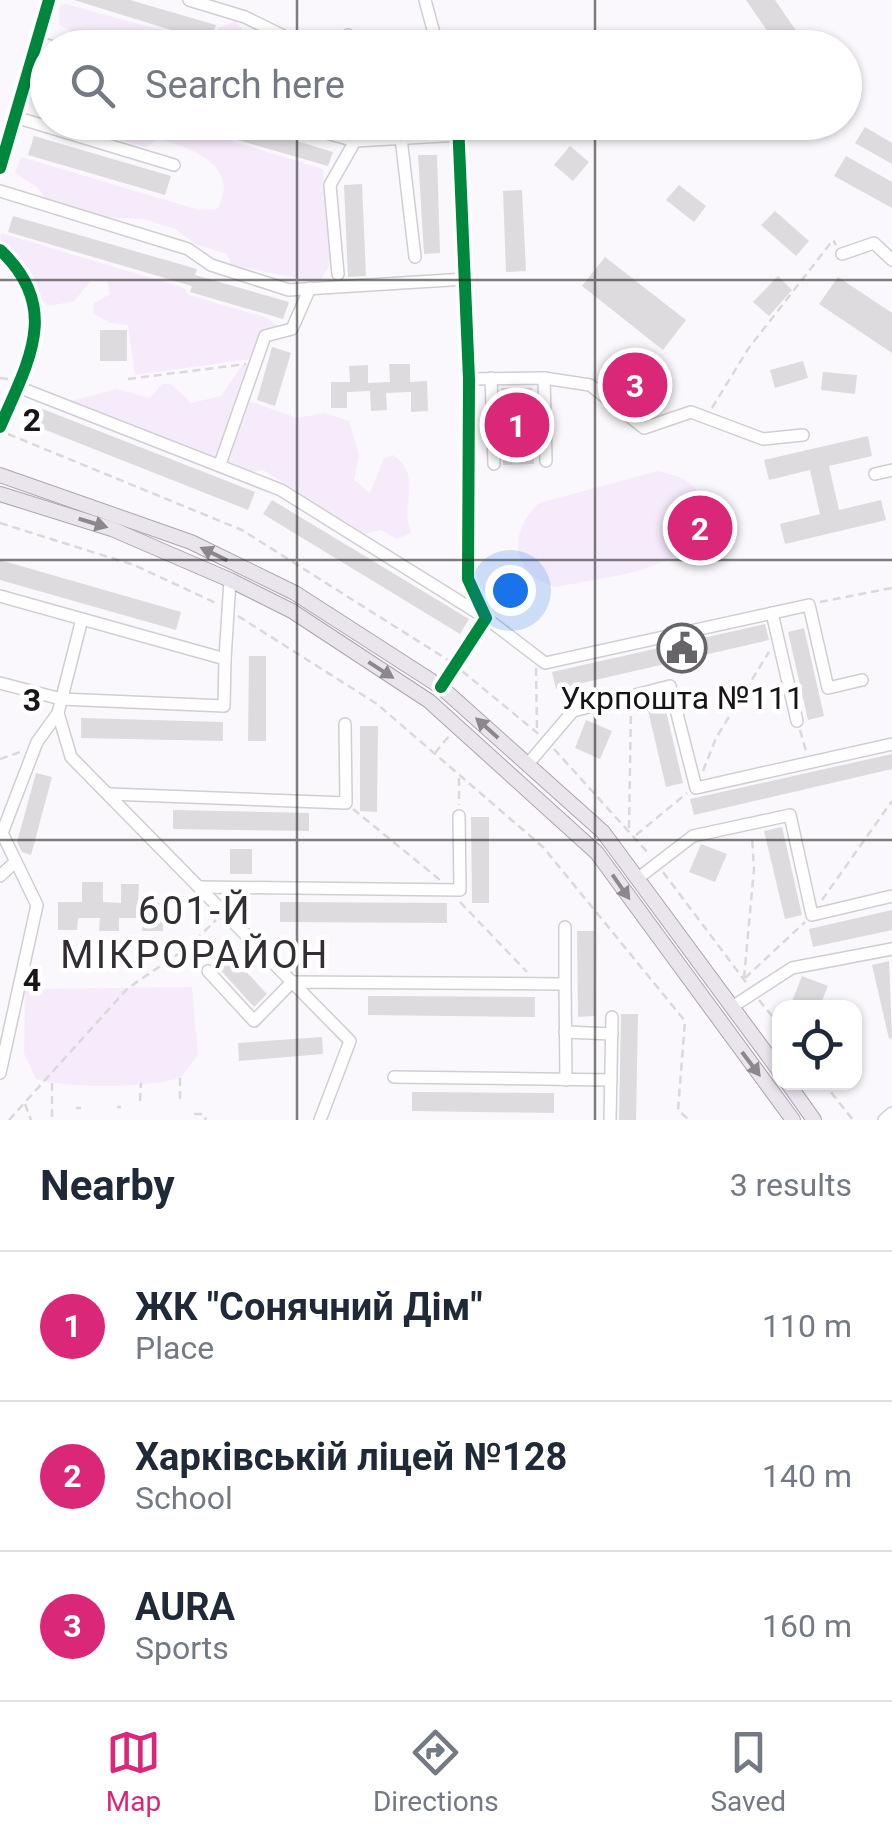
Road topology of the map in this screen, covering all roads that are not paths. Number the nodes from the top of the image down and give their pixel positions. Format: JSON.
{"nodes":[{"id":1,"x":49,"y":0,"type":"edge"},
{"id":2,"x":189,"y":0,"type":"edge"},
{"id":3,"x":423,"y":1,"type":"edge"},
{"id":4,"x":40,"y":30,"type":"edge"},
{"id":5,"x":272,"y":30,"type":"edge"},
{"id":6,"x":432,"y":30,"type":"edge"},
{"id":7,"x":30,"y":63,"type":"edge"},
{"id":8,"x":15,"y":117,"type":"junction"},
{"id":9,"x":30,"y":122,"type":"edge"},
{"id":10,"x":91,"y":140,"type":"edge"},
{"id":11,"x":351,"y":140,"type":"edge"},
{"id":12,"x":371,"y":140,"type":"edge"},
{"id":13,"x":402,"y":140,"type":"edge"},
{"id":14,"x":460,"y":140,"type":"edge"},
{"id":15,"x":355,"y":141,"type":"junction"},
{"id":16,"x":174,"y":165,"type":"dead end"},
{"id":17,"x":0,"y":168,"type":"edge"},
{"id":18,"x":0,"y":191,"type":"edge"},
{"id":19,"x":0,"y":250,"type":"edge"},
{"id":20,"x":842,"y":254,"type":"road end"},
{"id":21,"x":415,"y":256,"type":"dead end"},
{"id":22,"x":892,"y":260,"type":"edge"},
{"id":23,"x":338,"y":274,"type":"dead end"},
{"id":24,"x":466,"y":279,"type":"junction"},
{"id":25,"x":310,"y":288,"type":"junction"},
{"id":26,"x":469,"y":378,"type":"junction"},
{"id":27,"x":491,"y":378,"type":"junction"},
{"id":28,"x":544,"y":378,"type":"junction"},
{"id":29,"x":13,"y":389,"type":"junction"},
{"id":30,"x":0,"y":427,"type":"edge"},
{"id":31,"x":803,"y":435,"type":"dead end"},
{"id":32,"x":546,"y":461,"type":"dead end"},
{"id":33,"x":220,"y":464,"type":"junction"},
{"id":34,"x":494,"y":464,"type":"dead end"},
{"id":35,"x":892,"y":470,"type":"edge"},
{"id":36,"x":875,"y":474,"type":"dead end"},
{"id":37,"x":0,"y":475,"type":"edge"},
{"id":38,"x":0,"y":494,"type":"edge"},
{"id":39,"x":230,"y":580,"type":"junction"},
{"id":40,"x":0,"y":596,"type":"edge"},
{"id":41,"x":772,"y":613,"type":"junction"},
{"id":42,"x":82,"y":618,"type":"junction"},
{"id":43,"x":486,"y":618,"type":"junction"},
{"id":44,"x":226,"y":659,"type":"junction"},
{"id":45,"x":862,"y":680,"type":"dead end"},
{"id":46,"x":0,"y":682,"type":"edge"},
{"id":47,"x":440,"y":687,"type":"junction"},
{"id":48,"x":61,"y":699,"type":"junction"},
{"id":49,"x":428,"y":701,"type":"junction"},
{"id":50,"x":58,"y":713,"type":"junction"},
{"id":51,"x":797,"y":721,"type":"road end"},
{"id":52,"x":345,"y":724,"type":"dead end"},
{"id":53,"x":892,"y":744,"type":"edge"},
{"id":54,"x":528,"y":764,"type":"junction"},
{"id":55,"x":109,"y":794,"type":"junction"},
{"id":56,"x":459,"y":816,"type":"road end"},
{"id":57,"x":1,"y":832,"type":"edge"},
{"id":58,"x":15,"y":862,"type":"junction"},
{"id":59,"x":0,"y":876,"type":"edge"},
{"id":60,"x":637,"y":878,"type":"junction"},
{"id":61,"x":200,"y":887,"type":"junction"},
{"id":62,"x":892,"y":896,"type":"edge"},
{"id":63,"x":565,"y":927,"type":"dead end"},
{"id":64,"x":892,"y":949,"type":"edge"},
{"id":65,"x":208,"y":971,"type":"dead end"},
{"id":66,"x":292,"y":982,"type":"junction"},
{"id":67,"x":565,"y":984,"type":"junction"},
{"id":68,"x":732,"y":1007,"type":"junction"},
{"id":69,"x":612,"y":1016,"type":"dead end"},
{"id":70,"x":566,"y":1032,"type":"junction"},
{"id":71,"x":612,"y":1034,"type":"junction"},
{"id":72,"x":772,"y":1061,"type":"edge"},
{"id":73,"x":0,"y":1073,"type":"edge"},
{"id":74,"x":394,"y":1077,"type":"dead end"},
{"id":75,"x":566,"y":1080,"type":"junction"},
{"id":76,"x":611,"y":1080,"type":"junction"},
{"id":77,"x":793,"y":1090,"type":"edge"},
{"id":78,"x":892,"y":1113,"type":"edge"},
{"id":79,"x":320,"y":1120,"type":"edge"},
{"id":80,"x":610,"y":1120,"type":"edge"},
{"id":81,"x":793,"y":1120,"type":"edge"},
{"id":82,"x":814,"y":1120,"type":"edge"},
{"id":83,"x":884,"y":1120,"type":"edge"}],
"edges":[{"from":1,"to":4,"type":"street"},
{"from":2,"to":5,"type":"street"},
{"from":3,"to":6,"type":"street"},
{"from":7,"to":8,"type":"street"},
{"from":8,"to":9,"type":"street"},
{"from":8,"to":17,"type":"street"},
{"from":10,"to":16,"type":"street"},
{"from":11,"to":15,"type":"street"},
{"from":12,"to":15,"type":"street"},
{"from":13,"to":21,"type":"street"},
{"from":14,"to":24,"type":"street"},
{"from":15,"to":23,"type":"street"},
{"from":18,"to":25,"type":"street"},
{"from":19,"to":29,"type":"street"},
{"from":20,"to":22,"type":"street"},
{"from":24,"to":25,"type":"street"},
{"from":24,"to":26,"type":"street"},
{"from":25,"to":33,"type":"street"},
{"from":26,"to":27,"type":"street"},
{"from":26,"to":43,"type":"street"},
{"from":27,"to":28,"type":"street"},
{"from":27,"to":34,"type":"street"},
{"from":28,"to":31,"type":"street"},
{"from":28,"to":32,"type":"street"},
{"from":29,"to":30,"type":"street"},
{"from":29,"to":33,"type":"street"},
{"from":33,"to":43,"type":"street"},
{"from":35,"to":36,"type":"street"},
{"from":47,"to":37,"type":"main road","one_way":true},
{"from":38,"to":39,"type":"main road","one_way":true},
{"from":39,"to":44,"type":"street"},
{"from":39,"to":49,"type":"main road","one_way":true},
{"from":40,"to":42,"type":"street"},
{"from":41,"to":43,"type":"street"},
{"from":41,"to":45,"type":"street"},
{"from":41,"to":51,"type":"street"},
{"from":42,"to":44,"type":"street"},
{"from":42,"to":48,"type":"street"},
{"from":43,"to":47,"type":"street"},
{"from":44,"to":48,"type":"street"},
{"from":46,"to":48,"type":"street"},
{"from":47,"to":49,"type":"main road"},
{"from":54,"to":47,"type":"main road","one_way":true},
{"from":48,"to":50,"type":"street"},
{"from":49,"to":81,"type":"main road","one_way":true},
{"from":50,"to":55,"type":"street"},
{"from":50,"to":57,"type":"street"},
{"from":52,"to":55,"type":"street"},
{"from":53,"to":54,"type":"street"},
{"from":54,"to":60,"type":"main road"},
{"from":55,"to":61,"type":"street"},
{"from":56,"to":61,"type":"street"},
{"from":57,"to":58,"type":"street"},
{"from":58,"to":59,"type":"street"},
{"from":58,"to":73,"type":"street"},
{"from":60,"to":62,"type":"street"},
{"from":60,"to":68,"type":"main road"},
{"from":61,"to":66,"type":"street"},
{"from":63,"to":67,"type":"street"},
{"from":64,"to":68,"type":"street"},
{"from":65,"to":66,"type":"street"},
{"from":66,"to":67,"type":"street"},
{"from":66,"to":79,"type":"street"},
{"from":67,"to":70,"type":"street"},
{"from":68,"to":72,"type":"main road"},
{"from":69,"to":71,"type":"street"},
{"from":70,"to":71,"type":"street"},
{"from":70,"to":75,"type":"street"},
{"from":71,"to":76,"type":"street"},
{"from":74,"to":75,"type":"street"},
{"from":75,"to":76,"type":"street"},
{"from":76,"to":80,"type":"street"},
{"from":77,"to":82,"type":"main road"},
{"from":78,"to":83,"type":"street"}]}
